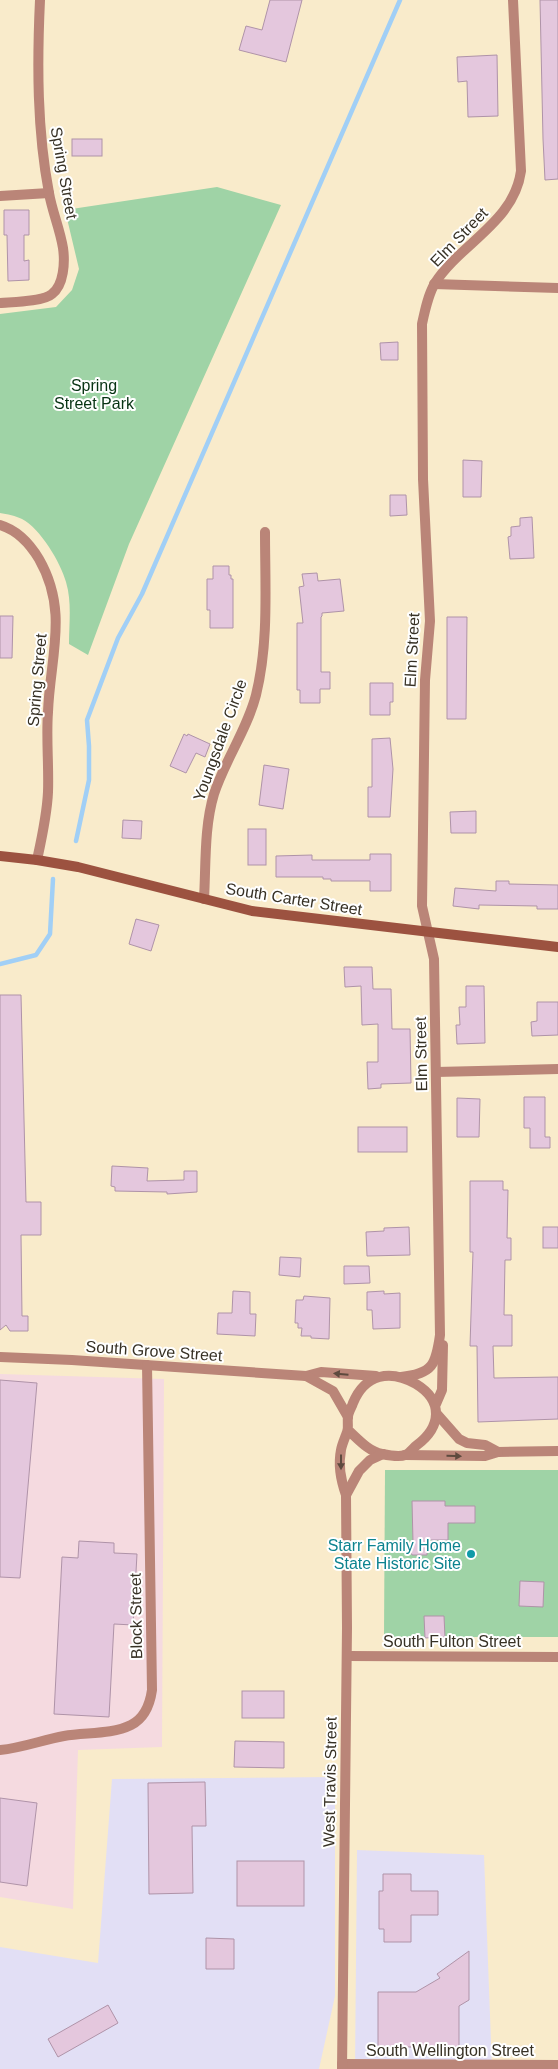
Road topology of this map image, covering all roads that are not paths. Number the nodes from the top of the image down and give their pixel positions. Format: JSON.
{"nodes":[{"id":1,"x":40,"y":0,"type":"edge"},
{"id":2,"x":513,"y":0,"type":"edge"},
{"id":3,"x":49,"y":193,"type":"junction"},
{"id":4,"x":0,"y":196,"type":"edge"},
{"id":5,"x":434,"y":284,"type":"junction"},
{"id":6,"x":558,"y":288,"type":"edge"},
{"id":7,"x":0,"y":303,"type":"edge"},
{"id":8,"x":0,"y":525,"type":"edge"},
{"id":9,"x":265,"y":532,"type":"dead end"},
{"id":10,"x":0,"y":856,"type":"edge"},
{"id":11,"x":37,"y":860,"type":"junction"},
{"id":12,"x":204,"y":900,"type":"junction"},
{"id":13,"x":429,"y":933,"type":"junction"},
{"id":14,"x":558,"y":947,"type":"edge"},
{"id":15,"x":558,"y":1069,"type":"edge"},
{"id":16,"x":436,"y":1072,"type":"junction"},
{"id":17,"x":440,"y":1335,"type":"junction"},
{"id":18,"x":0,"y":1357,"type":"edge"},
{"id":19,"x":148,"y":1365,"type":"junction"},
{"id":20,"x":306,"y":1376,"type":"junction"},
{"id":21,"x":376,"y":1376,"type":"junction"},
{"id":22,"x":401,"y":1378,"type":"junction"},
{"id":23,"x":437,"y":1409,"type":"junction"},
{"id":24,"x":348,"y":1417,"type":"junction"},
{"id":25,"x":348,"y":1430,"type":"junction"},
{"id":26,"x":558,"y":1451,"type":"edge"},
{"id":27,"x":498,"y":1452,"type":"junction"},
{"id":28,"x":383,"y":1454,"type":"junction"},
{"id":29,"x":405,"y":1455,"type":"junction"},
{"id":30,"x":346,"y":1495,"type":"junction"},
{"id":31,"x":347,"y":1656,"type":"junction"},
{"id":32,"x":558,"y":1656,"type":"edge"},
{"id":33,"x":0,"y":1750,"type":"edge"},
{"id":34,"x":558,"y":2066,"type":"edge"},
{"id":35,"x":342,"y":2067,"type":"edge"}],
"edges":[{"from":1,"to":3,"type":"street","name":"Spring Street"},
{"from":2,"to":5,"type":"street","name":"Elm Street"},
{"from":3,"to":4,"type":"street"},
{"from":3,"to":7,"type":"street","name":"Spring Street"},
{"from":5,"to":6,"type":"street"},
{"from":5,"to":13,"type":"street","name":"Elm Street"},
{"from":8,"to":11,"type":"street","name":"Spring Street"},
{"from":9,"to":12,"type":"street","name":"Youngsdale Circle"},
{"from":10,"to":11,"type":"street","name":"South Carter Street"},
{"from":11,"to":12,"type":"street","name":"South Carter Street"},
{"from":12,"to":13,"type":"street","name":"South Carter Street"},
{"from":13,"to":14,"type":"street","name":"South Carter Street"},
{"from":13,"to":16,"type":"street","name":"Elm Street"},
{"from":15,"to":16,"type":"street"},
{"from":16,"to":17,"type":"street","name":"Elm Street"},
{"from":17,"to":22,"type":"street","name":"Elm Street"},
{"from":17,"to":23,"type":"street","name":"Elm Street"},
{"from":18,"to":19,"type":"street","name":"South Grove Street"},
{"from":19,"to":20,"type":"street","name":"South Grove Street"},
{"from":19,"to":33,"type":"street","name":"Block Street"},
{"from":21,"to":20,"type":"street","name":"South Grove Street","one_way":true},
{"from":20,"to":24,"type":"street","name":"South Grove Street"},
{"from":21,"to":22,"type":"street"},
{"from":21,"to":24,"type":"street"},
{"from":22,"to":23,"type":"street"},
{"from":23,"to":27,"type":"street"},
{"from":23,"to":29,"type":"street"},
{"from":24,"to":25,"type":"street"},
{"from":25,"to":28,"type":"street"},
{"from":25,"to":30,"type":"street","name":"West Travis Street","one_way":true},
{"from":26,"to":27,"type":"street"},
{"from":29,"to":27,"type":"street","one_way":true},
{"from":28,"to":29,"type":"street"},
{"from":28,"to":30,"type":"street","name":"West Travis Street"},
{"from":30,"to":31,"type":"street","name":"West Travis Street"},
{"from":31,"to":32,"type":"street","name":"South Fulton Street"},
{"from":31,"to":35,"type":"street","name":"West Travis Street"},
{"from":34,"to":35,"type":"street","name":"South Wellington Street"}]}
